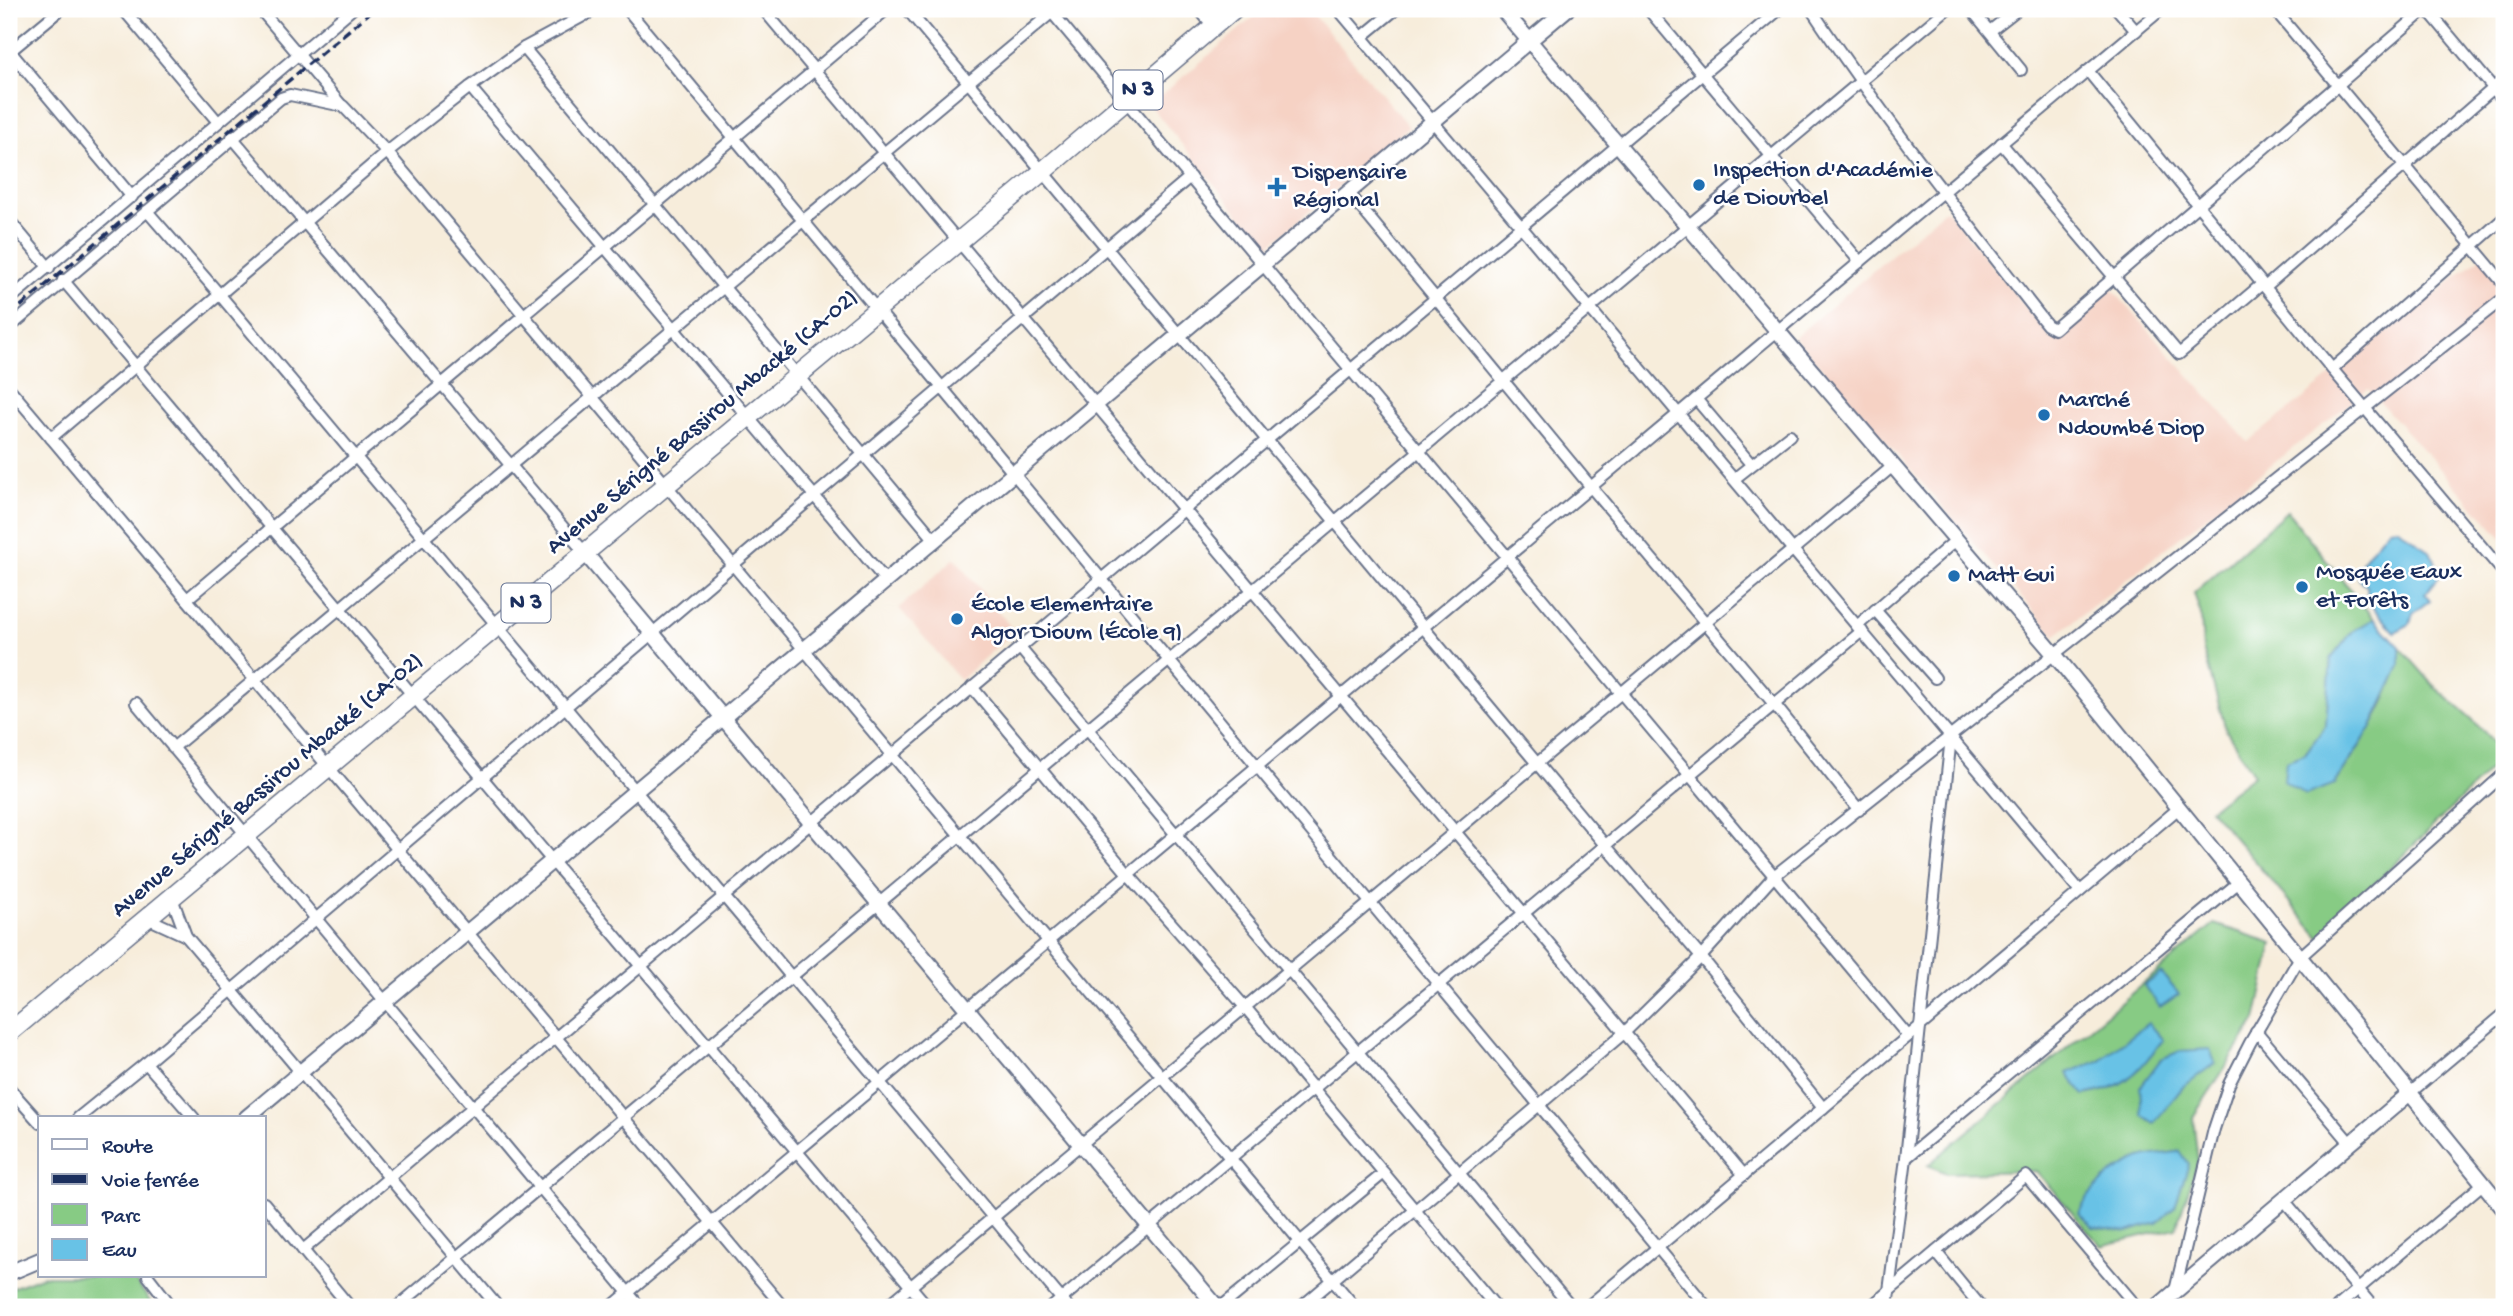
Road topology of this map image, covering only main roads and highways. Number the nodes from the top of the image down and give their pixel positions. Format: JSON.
{"nodes":[{"id":1,"x":1234,"y":9,"type":"edge"},
{"id":2,"x":9,"y":1033,"type":"edge"}],
"edges":[{"from":1,"to":2,"type":"main road","name":"Avenue Sérigné Bassirou Mbacké (CA-02)","number":"N 3"}]}
